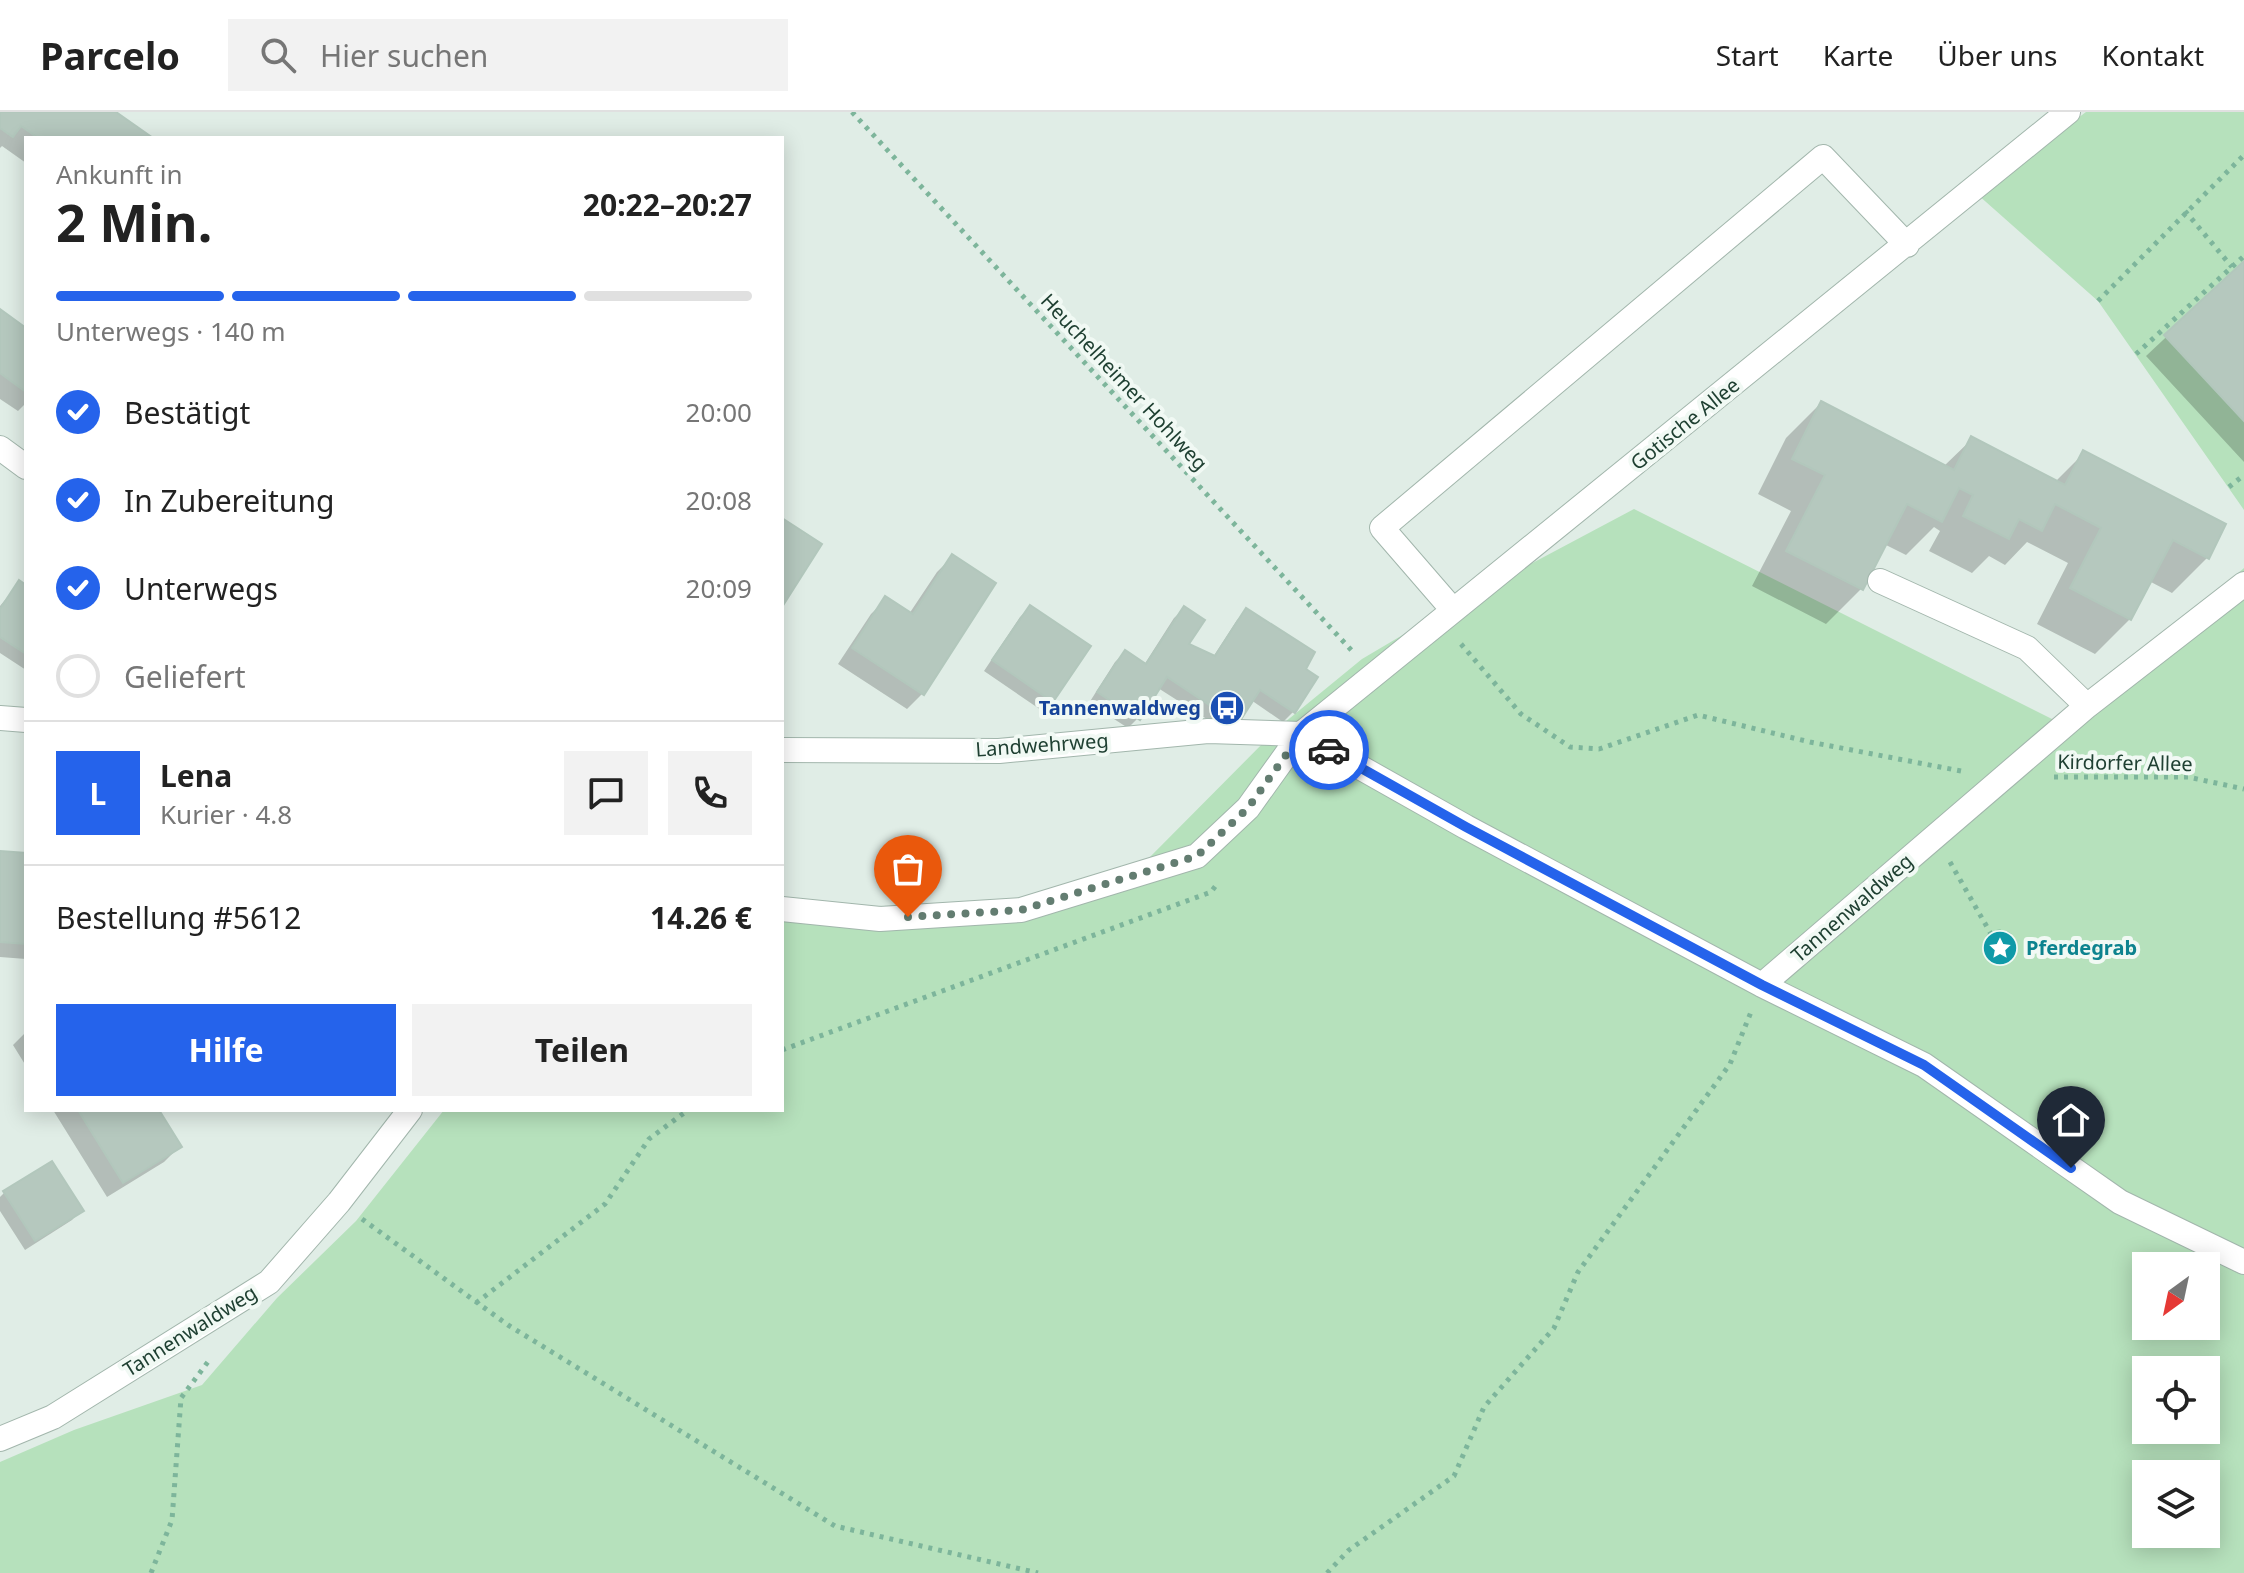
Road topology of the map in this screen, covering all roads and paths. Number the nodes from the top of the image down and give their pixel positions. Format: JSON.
{"nodes":[{"id":1,"x":852,"y":112,"type":"edge"},
{"id":2,"x":2068,"y":112,"type":"edge"},
{"id":3,"x":2244,"y":155,"type":"edge"},
{"id":4,"x":2185,"y":211,"type":"junction"},
{"id":5,"x":1907,"y":245,"type":"junction"},
{"id":6,"x":2244,"y":256,"type":"edge"},
{"id":7,"x":2232,"y":267,"type":"junction"},
{"id":8,"x":2098,"y":301,"type":"dead end"},
{"id":9,"x":2136,"y":354,"type":"dead end"},
{"id":10,"x":0,"y":448,"type":"edge"},
{"id":11,"x":24,"y":466,"type":"edge"},
{"id":12,"x":2244,"y":475,"type":"edge"},
{"id":13,"x":2229,"y":487,"type":"dead end"},
{"id":14,"x":1880,"y":581,"type":"dead end"},
{"id":15,"x":2244,"y":584,"type":"edge"},
{"id":16,"x":1447,"y":615,"type":"junction"},
{"id":17,"x":1373,"y":674,"type":"junction"},
{"id":18,"x":2087,"y":706,"type":"junction"},
{"id":19,"x":0,"y":718,"type":"edge"},
{"id":20,"x":24,"y":720,"type":"edge"},
{"id":21,"x":1301,"y":734,"type":"junction"},
{"id":22,"x":784,"y":750,"type":"edge"},
{"id":23,"x":2004,"y":777,"type":"junction"},
{"id":24,"x":2244,"y":789,"type":"edge"},
{"id":25,"x":1936,"y":836,"type":"junction"},
{"id":26,"x":1220,"y":880,"type":"dead end"},
{"id":27,"x":784,"y":909,"type":"edge"},
{"id":28,"x":1991,"y":934,"type":"junction"},
{"id":29,"x":1762,"y":985,"type":"junction"},
{"id":30,"x":784,"y":1049,"type":"edge"},
{"id":31,"x":408,"y":1112,"type":"edge"},
{"id":32,"x":685,"y":1112,"type":"edge"},
{"id":33,"x":339,"y":1202,"type":"junction"},
{"id":34,"x":2244,"y":1262,"type":"edge"},
{"id":35,"x":476,"y":1303,"type":"junction"},
{"id":36,"x":216,"y":1351,"type":"dead end"},
{"id":37,"x":0,"y":1439,"type":"edge"},
{"id":38,"x":151,"y":1573,"type":"edge"},
{"id":39,"x":1038,"y":1573,"type":"edge"},
{"id":40,"x":1327,"y":1573,"type":"edge"}],
"edges":[{"from":1,"to":17,"type":"path","name":"Heuchelheimer Hohlweg"},
{"from":2,"to":5,"type":"street","name":"Gotische Allee"},
{"from":3,"to":4,"type":"path"},
{"from":4,"to":7,"type":"path"},
{"from":4,"to":8,"type":"path"},
{"from":5,"to":16,"type":"street","name":"Gotische Allee"},
{"from":5,"to":16,"type":"street"},
{"from":6,"to":7,"type":"path"},
{"from":7,"to":9,"type":"path"},
{"from":10,"to":11,"type":"street"},
{"from":12,"to":13,"type":"path"},
{"from":14,"to":18,"type":"street"},
{"from":15,"to":18,"type":"street","name":"Tannenwaldweg"},
{"from":16,"to":17,"type":"street","name":"Gotische Allee"},
{"from":16,"to":23,"type":"path","name":"Kirdorfer Allee"},
{"from":17,"to":21,"type":"street","name":"Gotische Allee"},
{"from":18,"to":23,"type":"street","name":"Tannenwaldweg"},
{"from":19,"to":20,"type":"street"},
{"from":21,"to":22,"type":"street","name":"Landwehrweg"},
{"from":21,"to":27,"type":"street"},
{"from":21,"to":29,"type":"street"},
{"from":23,"to":24,"type":"path","name":"Kirdorfer Allee"},
{"from":23,"to":25,"type":"street","name":"Tannenwaldweg"},
{"from":25,"to":28,"type":"path"},
{"from":25,"to":29,"type":"street","name":"Tannenwaldweg"},
{"from":26,"to":30,"type":"path"},
{"from":28,"to":28,"type":"path"},
{"from":29,"to":34,"type":"street"},
{"from":29,"to":40,"type":"path"},
{"from":31,"to":33,"type":"street","name":"Tannenwaldweg"},
{"from":32,"to":35,"type":"path"},
{"from":33,"to":35,"type":"path"},
{"from":33,"to":37,"type":"street","name":"Tannenwaldweg"},
{"from":35,"to":39,"type":"path"},
{"from":36,"to":38,"type":"path"}]}
